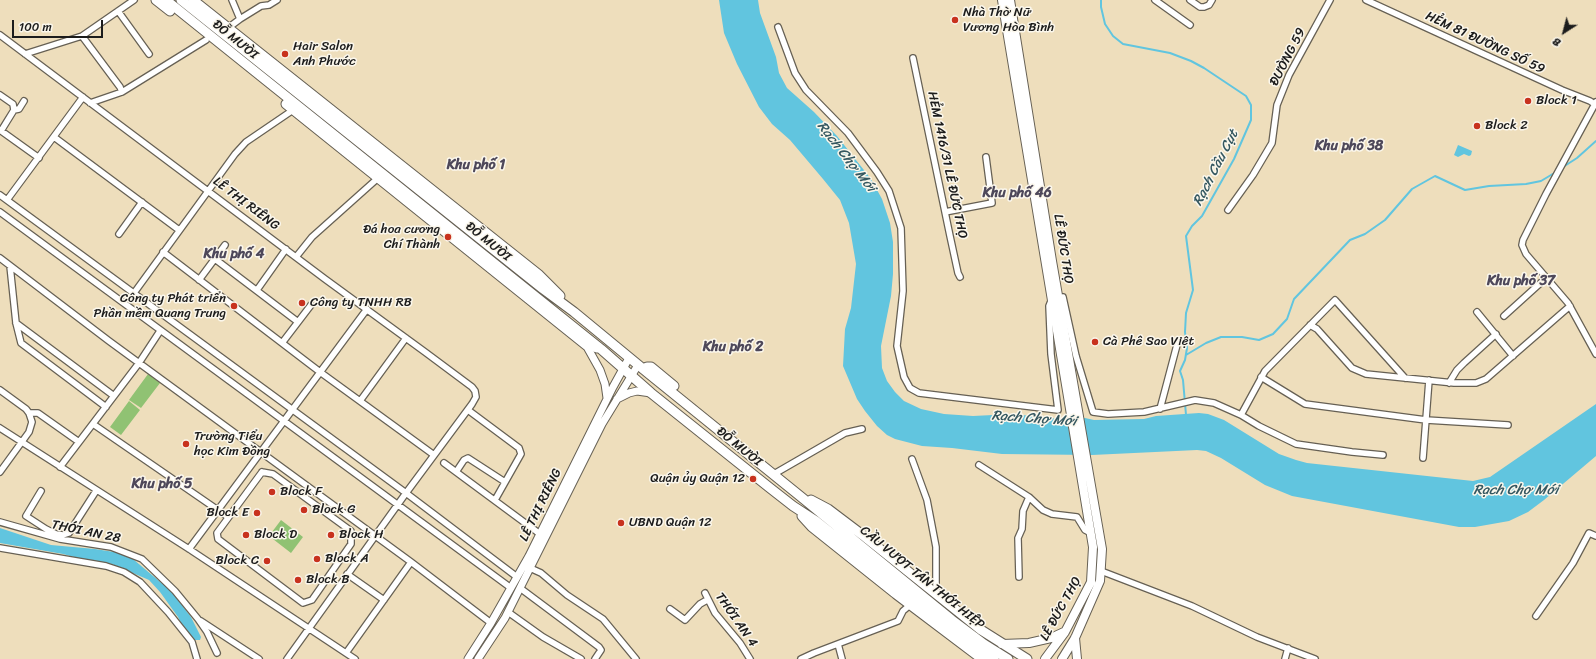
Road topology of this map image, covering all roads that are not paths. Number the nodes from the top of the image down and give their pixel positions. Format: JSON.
{"nodes":[{"id":1,"x":134,"y":0,"type":"edge"},
{"id":2,"x":156,"y":0,"type":"edge"},
{"id":3,"x":166,"y":0,"type":"edge"},
{"id":4,"x":182,"y":0,"type":"edge"},
{"id":5,"x":193,"y":0,"type":"edge"},
{"id":6,"x":232,"y":0,"type":"edge"},
{"id":7,"x":277,"y":0,"type":"edge"},
{"id":8,"x":1002,"y":0,"type":"edge"},
{"id":9,"x":1010,"y":0,"type":"edge"},
{"id":10,"x":1155,"y":0,"type":"edge"},
{"id":11,"x":1190,"y":0,"type":"edge"},
{"id":12,"x":1212,"y":0,"type":"edge"},
{"id":13,"x":1330,"y":0,"type":"edge"},
{"id":14,"x":1366,"y":0,"type":"edge"},
{"id":15,"x":264,"y":3,"type":"edge"},
{"id":16,"x":118,"y":11,"type":"junction"},
{"id":17,"x":240,"y":19,"type":"junction"},
{"id":18,"x":210,"y":22,"type":"junction"},
{"id":19,"x":1190,"y":25,"type":"dead end"},
{"id":20,"x":778,"y":26,"type":"dead end"},
{"id":21,"x":228,"y":28,"type":"junction"},
{"id":22,"x":0,"y":35,"type":"edge"},
{"id":23,"x":82,"y":36,"type":"junction"},
{"id":24,"x":206,"y":40,"type":"junction"},
{"id":25,"x":25,"y":54,"type":"junction"},
{"id":26,"x":149,"y":54,"type":"dead end"},
{"id":27,"x":913,"y":58,"type":"dead end"},
{"id":28,"x":122,"y":92,"type":"junction"},
{"id":29,"x":0,"y":95,"type":"edge"},
{"id":30,"x":83,"y":98,"type":"junction"},
{"id":31,"x":24,"y":101,"type":"dead end"},
{"id":32,"x":90,"y":103,"type":"junction"},
{"id":33,"x":1595,"y":104,"type":"edge"},
{"id":34,"x":14,"y":110,"type":"junction"},
{"id":35,"x":293,"y":110,"type":"junction"},
{"id":36,"x":1,"y":130,"type":"edge"},
{"id":37,"x":1027,"y":131,"type":"junction"},
{"id":38,"x":54,"y":137,"type":"junction"},
{"id":39,"x":986,"y":157,"type":"dead end"},
{"id":40,"x":38,"y":158,"type":"junction"},
{"id":41,"x":378,"y":178,"type":"junction"},
{"id":42,"x":208,"y":191,"type":"junction"},
{"id":43,"x":0,"y":194,"type":"edge"},
{"id":44,"x":7,"y":200,"type":"junction"},
{"id":45,"x":142,"y":202,"type":"junction"},
{"id":46,"x":1228,"y":210,"type":"dead end"},
{"id":47,"x":0,"y":212,"type":"edge"},
{"id":48,"x":945,"y":212,"type":"junction"},
{"id":49,"x":180,"y":230,"type":"junction"},
{"id":50,"x":119,"y":234,"type":"dead end"},
{"id":51,"x":225,"y":245,"type":"dead end"},
{"id":52,"x":286,"y":249,"type":"junction"},
{"id":53,"x":163,"y":252,"type":"junction"},
{"id":54,"x":296,"y":257,"type":"junction"},
{"id":55,"x":0,"y":258,"type":"edge"},
{"id":56,"x":215,"y":259,"type":"junction"},
{"id":57,"x":10,"y":266,"type":"junction"},
{"id":58,"x":960,"y":277,"type":"dead end"},
{"id":59,"x":1546,"y":278,"type":"junction"},
{"id":60,"x":200,"y":280,"type":"junction"},
{"id":61,"x":256,"y":290,"type":"junction"},
{"id":62,"x":134,"y":293,"type":"junction"},
{"id":63,"x":1063,"y":297,"type":"dead end"},
{"id":64,"x":1051,"y":301,"type":"junction"},
{"id":65,"x":311,"y":305,"type":"dead end"},
{"id":66,"x":1570,"y":306,"type":"junction"},
{"id":67,"x":367,"y":309,"type":"junction"},
{"id":68,"x":574,"y":312,"type":"junction"},
{"id":69,"x":1477,"y":312,"type":"dead end"},
{"id":70,"x":1504,"y":316,"type":"dead end"},
{"id":71,"x":298,"y":322,"type":"junction"},
{"id":72,"x":16,"y":323,"type":"junction"},
{"id":73,"x":1310,"y":325,"type":"junction"},
{"id":74,"x":160,"y":331,"type":"junction"},
{"id":75,"x":1496,"y":334,"type":"junction"},
{"id":76,"x":406,"y":338,"type":"junction"},
{"id":77,"x":1178,"y":341,"type":"dead end"},
{"id":78,"x":282,"y":343,"type":"junction"},
{"id":79,"x":586,"y":345,"type":"junction"},
{"id":80,"x":601,"y":349,"type":"junction"},
{"id":81,"x":1596,"y":354,"type":"edge"},
{"id":82,"x":1514,"y":356,"type":"junction"},
{"id":83,"x":629,"y":358,"type":"junction"},
{"id":84,"x":139,"y":363,"type":"junction"},
{"id":85,"x":640,"y":367,"type":"junction"},
{"id":86,"x":622,"y":368,"type":"junction"},
{"id":87,"x":320,"y":372,"type":"junction"},
{"id":88,"x":630,"y":376,"type":"junction"},
{"id":89,"x":1261,"y":377,"type":"junction"},
{"id":90,"x":1405,"y":378,"type":"junction"},
{"id":91,"x":1429,"y":380,"type":"junction"},
{"id":92,"x":1449,"y":383,"type":"junction"},
{"id":93,"x":0,"y":390,"type":"edge"},
{"id":94,"x":651,"y":393,"type":"junction"},
{"id":95,"x":114,"y":396,"type":"junction"},
{"id":96,"x":607,"y":398,"type":"junction"},
{"id":97,"x":617,"y":399,"type":"junction"},
{"id":98,"x":360,"y":401,"type":"junction"},
{"id":99,"x":1073,"y":406,"type":"junction"},
{"id":100,"x":106,"y":407,"type":"junction"},
{"id":101,"x":1160,"y":409,"type":"junction"},
{"id":102,"x":292,"y":410,"type":"junction"},
{"id":103,"x":468,"y":410,"type":"junction"},
{"id":104,"x":29,"y":413,"type":"junction"},
{"id":105,"x":1241,"y":415,"type":"junction"},
{"id":106,"x":1426,"y":420,"type":"junction"},
{"id":107,"x":283,"y":422,"type":"junction"},
{"id":108,"x":93,"y":424,"type":"junction"},
{"id":109,"x":1508,"y":425,"type":"dead end"},
{"id":110,"x":0,"y":428,"type":"edge"},
{"id":111,"x":862,"y":429,"type":"dead end"},
{"id":112,"x":22,"y":442,"type":"junction"},
{"id":113,"x":79,"y":442,"type":"junction"},
{"id":114,"x":261,"y":453,"type":"junction"},
{"id":115,"x":1383,"y":454,"type":"dead end"},
{"id":116,"x":434,"y":455,"type":"junction"},
{"id":117,"x":1422,"y":458,"type":"dead end"},
{"id":118,"x":912,"y":459,"type":"dead end"},
{"id":119,"x":444,"y":463,"type":"dead end"},
{"id":120,"x":979,"y":465,"type":"dead end"},
{"id":121,"x":60,"y":467,"type":"junction"},
{"id":122,"x":0,"y":472,"type":"edge"},
{"id":123,"x":456,"y":472,"type":"junction"},
{"id":124,"x":1085,"y":473,"type":"junction"},
{"id":125,"x":774,"y":474,"type":"junction"},
{"id":126,"x":505,"y":482,"type":"junction"},
{"id":127,"x":41,"y":490,"type":"dead end"},
{"id":128,"x":96,"y":491,"type":"junction"},
{"id":129,"x":406,"y":493,"type":"junction"},
{"id":130,"x":800,"y":496,"type":"junction"},
{"id":131,"x":1029,"y":497,"type":"junction"},
{"id":132,"x":495,"y":500,"type":"junction"},
{"id":133,"x":397,"y":505,"type":"junction"},
{"id":134,"x":793,"y":506,"type":"junction"},
{"id":135,"x":219,"y":510,"type":"junction"},
{"id":136,"x":228,"y":517,"type":"junction"},
{"id":137,"x":819,"y":518,"type":"junction"},
{"id":138,"x":0,"y":522,"type":"edge"},
{"id":139,"x":1091,"y":533,"type":"junction"},
{"id":140,"x":540,"y":534,"type":"junction"},
{"id":141,"x":375,"y":536,"type":"junction"},
{"id":142,"x":1596,"y":536,"type":"edge"},
{"id":143,"x":0,"y":548,"type":"edge"},
{"id":144,"x":190,"y":549,"type":"junction"},
{"id":145,"x":411,"y":562,"type":"junction"},
{"id":146,"x":530,"y":568,"type":"junction"},
{"id":147,"x":1093,"y":568,"type":"junction"},
{"id":148,"x":1101,"y":571,"type":"junction"},
{"id":149,"x":347,"y":574,"type":"junction"},
{"id":150,"x":517,"y":577,"type":"junction"},
{"id":151,"x":1019,"y":577,"type":"dead end"},
{"id":152,"x":511,"y":588,"type":"junction"},
{"id":153,"x":520,"y":588,"type":"junction"},
{"id":154,"x":705,"y":593,"type":"dead end"},
{"id":155,"x":936,"y":595,"type":"junction"},
{"id":156,"x":384,"y":600,"type":"junction"},
{"id":157,"x":708,"y":600,"type":"junction"},
{"id":158,"x":910,"y":605,"type":"junction"},
{"id":159,"x":670,"y":609,"type":"dead end"},
{"id":160,"x":508,"y":612,"type":"junction"},
{"id":161,"x":1536,"y":616,"type":"dead end"},
{"id":162,"x":198,"y":619,"type":"junction"},
{"id":163,"x":492,"y":623,"type":"junction"},
{"id":164,"x":308,"y":628,"type":"junction"},
{"id":165,"x":1065,"y":632,"type":"junction"},
{"id":166,"x":1075,"y":638,"type":"junction"},
{"id":167,"x":838,"y":644,"type":"junction"},
{"id":168,"x":1000,"y":644,"type":"junction"},
{"id":169,"x":1288,"y":648,"type":"junction"},
{"id":170,"x":217,"y":653,"type":"dead end"},
{"id":171,"x":346,"y":653,"type":"junction"},
{"id":172,"x":1023,"y":658,"type":"edge"},
{"id":173,"x":197,"y":659,"type":"edge"},
{"id":174,"x":259,"y":659,"type":"edge"},
{"id":175,"x":287,"y":659,"type":"edge"},
{"id":176,"x":355,"y":659,"type":"edge"},
{"id":177,"x":468,"y":659,"type":"edge"},
{"id":178,"x":478,"y":659,"type":"edge"},
{"id":179,"x":581,"y":659,"type":"edge"},
{"id":180,"x":595,"y":659,"type":"edge"},
{"id":181,"x":636,"y":659,"type":"edge"},
{"id":182,"x":750,"y":659,"type":"edge"},
{"id":183,"x":801,"y":659,"type":"edge"},
{"id":184,"x":842,"y":659,"type":"edge"},
{"id":185,"x":982,"y":659,"type":"edge"},
{"id":186,"x":994,"y":659,"type":"edge"},
{"id":187,"x":1008,"y":659,"type":"edge"},
{"id":188,"x":1045,"y":659,"type":"edge"},
{"id":189,"x":1062,"y":659,"type":"edge"},
{"id":190,"x":1077,"y":659,"type":"edge"},
{"id":191,"x":1285,"y":659,"type":"edge"},
{"id":192,"x":1315,"y":659,"type":"edge"}],
"edges":[{"from":1,"to":16,"type":"street"},
{"from":2,"to":24,"type":"highway","name":"ĐỖ MƯỜI"},
{"from":3,"to":80,"type":"highway","name":"ĐỖ MƯỜI"},
{"from":4,"to":18,"type":"highway","name":"ĐỖ MƯỜI"},
{"from":5,"to":21,"type":"highway","name":"ĐỖ MƯỜI"},
{"from":6,"to":17,"type":"street"},
{"from":7,"to":15,"type":"street"},
{"from":8,"to":37,"type":"main road","name":"LÊ ĐỨC THỌ"},
{"from":9,"to":37,"type":"main road","name":"LÊ ĐỨC THỌ"},
{"from":10,"to":19,"type":"street"},
{"from":11,"to":12,"type":"street"},
{"from":13,"to":46,"type":"street","name":"ĐƯỜNG 59"},
{"from":14,"to":33,"type":"street","name":"HẺM 81 ĐƯỜNG SỐ 59"},
{"from":15,"to":17,"type":"street"},
{"from":16,"to":23,"type":"street"},
{"from":16,"to":26,"type":"street"},
{"from":17,"to":21,"type":"street"},
{"from":18,"to":21,"type":"highway"},
{"from":18,"to":68,"type":"highway","name":"ĐỖ MƯỜI"},
{"from":20,"to":64,"type":"street","name":"LÊ ĐỨC THỌ"},
{"from":21,"to":68,"type":"highway","name":"ĐỖ MƯỜI"},
{"from":22,"to":25,"type":"street","name":"LÊ THỊ RIÊNG"},
{"from":23,"to":25,"type":"street"},
{"from":23,"to":28,"type":"street"},
{"from":24,"to":28,"type":"street"},
{"from":24,"to":35,"type":"highway","name":"ĐỖ MƯỜI"},
{"from":25,"to":30,"type":"street","name":"LÊ THỊ RIÊNG"},
{"from":27,"to":48,"type":"street","name":"HẺM 1416/31 LÊ ĐỨC THỌ"},
{"from":28,"to":32,"type":"street"},
{"from":29,"to":34,"type":"street"},
{"from":30,"to":32,"type":"street","name":"LÊ THỊ RIÊNG"},
{"from":30,"to":38,"type":"street"},
{"from":31,"to":34,"type":"street"},
{"from":32,"to":42,"type":"street","name":"LÊ THỊ RIÊNG"},
{"from":33,"to":59,"type":"street"},
{"from":34,"to":36,"type":"street"},
{"from":35,"to":41,"type":"highway","name":"ĐỖ MƯỜI"},
{"from":35,"to":42,"type":"street"},
{"from":36,"to":40,"type":"street"},
{"from":37,"to":64,"type":"main road","name":"LÊ ĐỨC THỌ"},
{"from":37,"to":99,"type":"main road","name":"LÊ ĐỨC THỌ"},
{"from":38,"to":40,"type":"street"},
{"from":38,"to":45,"type":"street"},
{"from":39,"to":48,"type":"street"},
{"from":40,"to":44,"type":"street"},
{"from":41,"to":54,"type":"street"},
{"from":41,"to":79,"type":"highway","name":"ĐỖ MƯỜI"},
{"from":42,"to":49,"type":"street"},
{"from":42,"to":52,"type":"street","name":"LÊ THỊ RIÊNG"},
{"from":43,"to":44,"type":"street"},
{"from":44,"to":62,"type":"street"},
{"from":45,"to":49,"type":"street"},
{"from":45,"to":50,"type":"street"},
{"from":47,"to":74,"type":"street"},
{"from":48,"to":58,"type":"street","name":"HẺM 1416/31 LÊ ĐỨC THỌ"},
{"from":49,"to":53,"type":"street"},
{"from":51,"to":56,"type":"street"},
{"from":52,"to":54,"type":"street","name":"LÊ THỊ RIÊNG"},
{"from":52,"to":61,"type":"street"},
{"from":53,"to":60,"type":"street"},
{"from":53,"to":62,"type":"street"},
{"from":54,"to":67,"type":"street","name":"LÊ THỊ RIÊNG"},
{"from":55,"to":57,"type":"street"},
{"from":56,"to":60,"type":"street"},
{"from":56,"to":61,"type":"street"},
{"from":57,"to":72,"type":"street"},
{"from":57,"to":84,"type":"street"},
{"from":59,"to":66,"type":"street"},
{"from":59,"to":70,"type":"street"},
{"from":60,"to":78,"type":"street"},
{"from":61,"to":71,"type":"street"},
{"from":62,"to":102,"type":"street"},
{"from":63,"to":101,"type":"street","name":"LÊ ĐỨC THỌ"},
{"from":64,"to":99,"type":"main road","name":"LÊ ĐỨC THỌ"},
{"from":65,"to":71,"type":"street"},
{"from":66,"to":81,"type":"street"},
{"from":66,"to":82,"type":"street"},
{"from":67,"to":76,"type":"street","name":"LÊ THỊ RIÊNG"},
{"from":67,"to":87,"type":"street"},
{"from":68,"to":83,"type":"highway","name":"ĐỖ MƯỜI"},
{"from":69,"to":75,"type":"street"},
{"from":71,"to":78,"type":"street"},
{"from":72,"to":95,"type":"street"},
{"from":72,"to":100,"type":"street"},
{"from":73,"to":89,"type":"street"},
{"from":73,"to":90,"type":"street"},
{"from":73,"to":90,"type":"street"},
{"from":74,"to":84,"type":"street"},
{"from":74,"to":107,"type":"street"},
{"from":75,"to":82,"type":"street"},
{"from":75,"to":92,"type":"street"},
{"from":76,"to":98,"type":"street"},
{"from":76,"to":103,"type":"street","name":"LÊ THỊ RIÊNG"},
{"from":77,"to":101,"type":"street"},
{"from":78,"to":87,"type":"street"},
{"from":79,"to":80,"type":"highway"},
{"from":79,"to":96,"type":"street"},
{"from":80,"to":86,"type":"highway","name":"ĐỖ MƯỜI"},
{"from":82,"to":92,"type":"street"},
{"from":83,"to":85,"type":"highway","name":"ĐỖ MƯỜI"},
{"from":83,"to":86,"type":"street","name":"LÊ THỊ RIÊNG"},
{"from":84,"to":95,"type":"street"},
{"from":84,"to":114,"type":"street"},
{"from":85,"to":88,"type":"street","name":"LÊ THỊ RIÊNG"},
{"from":85,"to":125,"type":"highway","name":"ĐỖ MƯỜI"},
{"from":86,"to":88,"type":"highway","name":"ĐỖ MƯỜI"},
{"from":86,"to":96,"type":"street","name":"LÊ THỊ RIÊNG"},
{"from":87,"to":98,"type":"street"},
{"from":87,"to":102,"type":"street"},
{"from":88,"to":94,"type":"highway","name":"ĐỖ MƯỜI"},
{"from":88,"to":97,"type":"street","name":"LÊ THỊ RIÊNG"},
{"from":89,"to":105,"type":"street"},
{"from":89,"to":106,"type":"street"},
{"from":90,"to":91,"type":"street"},
{"from":91,"to":92,"type":"street"},
{"from":91,"to":106,"type":"street"},
{"from":93,"to":104,"type":"street"},
{"from":94,"to":97,"type":"street"},
{"from":94,"to":134,"type":"highway","name":"ĐỖ MƯỜI"},
{"from":95,"to":100,"type":"street"},
{"from":96,"to":140,"type":"street","name":"LÊ THỊ RIÊNG"},
{"from":97,"to":146,"type":"street","name":"LÊ THỊ RIÊNG"},
{"from":98,"to":116,"type":"street"},
{"from":99,"to":124,"type":"main road"},
{"from":100,"to":108,"type":"street"},
{"from":101,"to":105,"type":"street"},
{"from":102,"to":107,"type":"street"},
{"from":102,"to":129,"type":"street"},
{"from":103,"to":116,"type":"street"},
{"from":103,"to":126,"type":"street"},
{"from":104,"to":112,"type":"street"},
{"from":104,"to":113,"type":"street"},
{"from":105,"to":115,"type":"street"},
{"from":106,"to":109,"type":"street"},
{"from":106,"to":117,"type":"street"},
{"from":107,"to":114,"type":"street"},
{"from":107,"to":133,"type":"street"},
{"from":108,"to":113,"type":"street"},
{"from":108,"to":135,"type":"street"},
{"from":110,"to":112,"type":"street"},
{"from":111,"to":125,"type":"street"},
{"from":112,"to":121,"type":"street"},
{"from":112,"to":122,"type":"street"},
{"from":113,"to":121,"type":"street"},
{"from":114,"to":135,"type":"street"},
{"from":114,"to":141,"type":"street"},
{"from":116,"to":129,"type":"street"},
{"from":118,"to":155,"type":"street"},
{"from":119,"to":123,"type":"street"},
{"from":120,"to":131,"type":"street"},
{"from":121,"to":128,"type":"street"},
{"from":123,"to":126,"type":"street"},
{"from":123,"to":132,"type":"street"},
{"from":124,"to":139,"type":"main road","name":"LÊ ĐỨC THỌ"},
{"from":124,"to":148,"type":"main road","name":"LÊ ĐỨC THỌ"},
{"from":125,"to":130,"type":"highway","name":"ĐỖ MƯỜI"},
{"from":126,"to":132,"type":"street"},
{"from":127,"to":128,"type":"street"},
{"from":128,"to":144,"type":"street"},
{"from":129,"to":133,"type":"street"},
{"from":129,"to":150,"type":"street"},
{"from":130,"to":137,"type":"highway","name":"ĐỖ MƯỜI"},
{"from":130,"to":155,"type":"highway","name":"ĐỖ MƯỜI"},
{"from":131,"to":139,"type":"street"},
{"from":131,"to":151,"type":"street"},
{"from":132,"to":140,"type":"street"},
{"from":133,"to":141,"type":"street"},
{"from":133,"to":152,"type":"street"},
{"from":134,"to":137,"type":"highway","name":"ĐỖ MƯỜI"},
{"from":134,"to":158,"type":"highway","name":"ĐỖ MƯỜI"},
{"from":135,"to":136,"type":"street"},
{"from":135,"to":144,"type":"street"},
{"from":136,"to":136,"type":"street"},
{"from":137,"to":186,"type":"highway","name":"CẦU VƯỢT TÂN THỚI HIỆP"},
{"from":137,"to":187,"type":"highway","name":"CẦU VƯỢT TÂN THỚI HIỆP"},
{"from":138,"to":162,"type":"street","name":"THỚI AN 28"},
{"from":139,"to":147,"type":"main road","name":"LÊ ĐỨC THỌ"},
{"from":140,"to":150,"type":"street","name":"LÊ THỊ RIÊNG"},
{"from":141,"to":145,"type":"street"},
{"from":141,"to":149,"type":"street"},
{"from":142,"to":161,"type":"street"},
{"from":143,"to":173,"type":"street"},
{"from":144,"to":164,"type":"street"},
{"from":145,"to":156,"type":"street"},
{"from":145,"to":163,"type":"street"},
{"from":146,"to":153,"type":"street","name":"LÊ THỊ RIÊNG"},
{"from":146,"to":181,"type":"street"},
{"from":147,"to":148,"type":"main road"},
{"from":147,"to":165,"type":"main road","name":"LÊ ĐỨC THỌ"},
{"from":148,"to":166,"type":"main road","name":"LÊ ĐỨC THỌ"},
{"from":148,"to":169,"type":"street"},
{"from":149,"to":156,"type":"street"},
{"from":149,"to":164,"type":"street"},
{"from":150,"to":152,"type":"street","name":"LÊ THỊ RIÊNG"},
{"from":152,"to":163,"type":"street","name":"LÊ THỊ RIÊNG"},
{"from":153,"to":160,"type":"street","name":"LÊ THỊ RIÊNG"},
{"from":153,"to":180,"type":"street"},
{"from":154,"to":157,"type":"street","name":"THỚI AN 4"},
{"from":155,"to":168,"type":"highway","name":"ĐỖ MƯỜI"},
{"from":156,"to":171,"type":"street"},
{"from":157,"to":159,"type":"street"},
{"from":157,"to":182,"type":"street","name":"THỚI AN 4"},
{"from":158,"to":167,"type":"street"},
{"from":158,"to":185,"type":"highway","name":"ĐỖ MƯỜI"},
{"from":160,"to":178,"type":"street","name":"LÊ THỊ RIÊNG"},
{"from":160,"to":179,"type":"street"},
{"from":162,"to":170,"type":"street","name":"THỚI AN 28"},
{"from":162,"to":174,"type":"street"},
{"from":163,"to":177,"type":"street","name":"LÊ THỊ RIÊNG"},
{"from":164,"to":171,"type":"street"},
{"from":164,"to":175,"type":"street"},
{"from":165,"to":168,"type":"main road"},
{"from":165,"to":188,"type":"main road","name":"LÊ ĐỨC THỌ"},
{"from":166,"to":189,"type":"main road","name":"LÊ ĐỨC THỌ"},
{"from":166,"to":190,"type":"main road"},
{"from":167,"to":183,"type":"street"},
{"from":167,"to":184,"type":"street"},
{"from":168,"to":172,"type":"highway","name":"ĐỖ MƯỜI"},
{"from":169,"to":191,"type":"street"},
{"from":169,"to":192,"type":"street"},
{"from":171,"to":176,"type":"street"}]}
